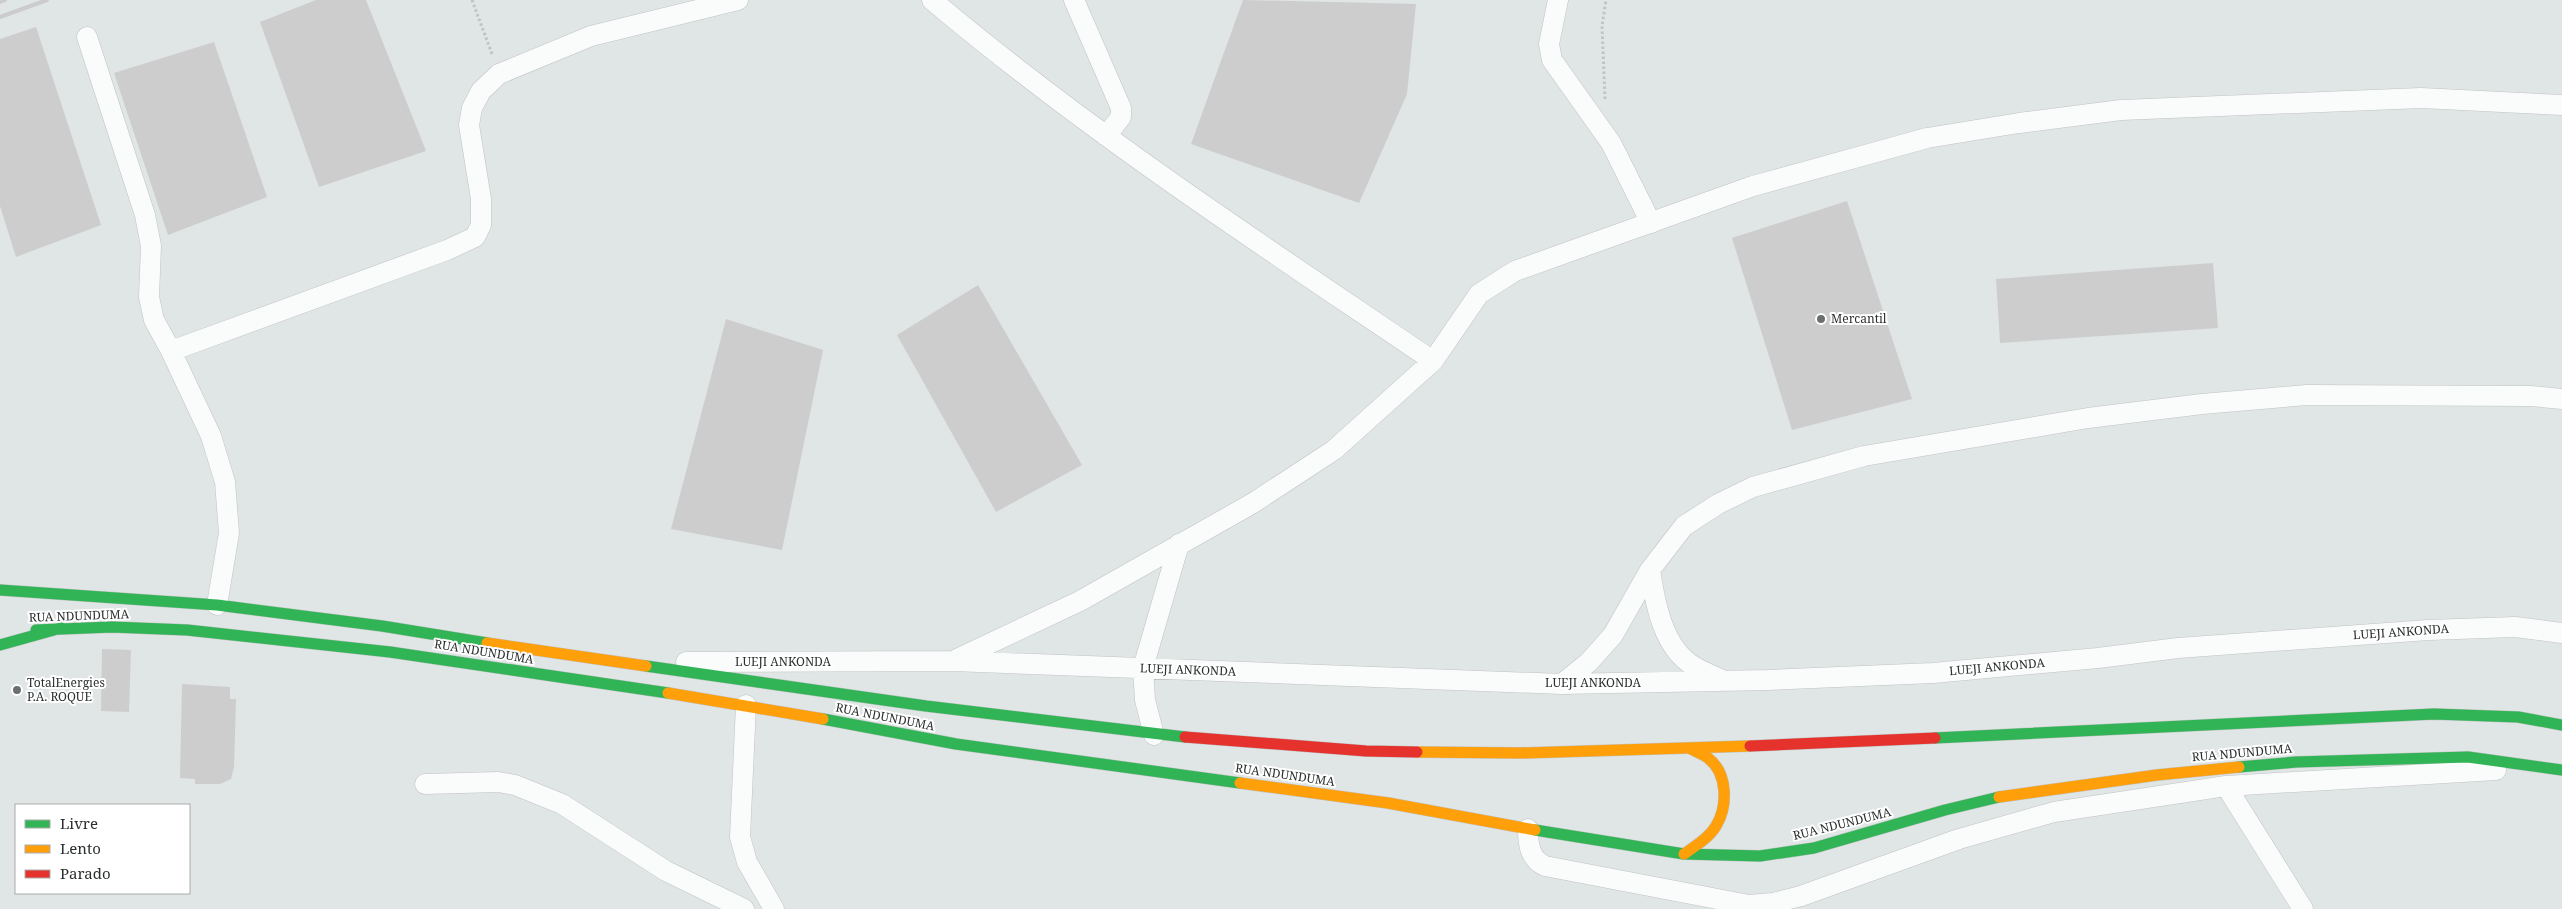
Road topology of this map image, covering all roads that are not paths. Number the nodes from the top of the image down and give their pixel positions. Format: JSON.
{"nodes":[{"id":1,"x":738,"y":0,"type":"edge"},
{"id":2,"x":932,"y":0,"type":"edge"},
{"id":3,"x":1074,"y":0,"type":"edge"},
{"id":4,"x":1558,"y":0,"type":"edge"},
{"id":5,"x":87,"y":37,"type":"dead end"},
{"id":6,"x":2562,"y":105,"type":"edge"},
{"id":7,"x":1106,"y":136,"type":"junction"},
{"id":8,"x":1651,"y":223,"type":"junction"},
{"id":9,"x":171,"y":351,"type":"junction"},
{"id":10,"x":1433,"y":360,"type":"junction"},
{"id":11,"x":2562,"y":399,"type":"edge"},
{"id":12,"x":1179,"y":544,"type":"junction"},
{"id":13,"x":1650,"y":570,"type":"junction"},
{"id":14,"x":0,"y":590,"type":"edge"},
{"id":15,"x":217,"y":605,"type":"junction"},
{"id":16,"x":61,"y":628,"type":"junction"},
{"id":17,"x":2562,"y":633,"type":"edge"},
{"id":18,"x":0,"y":636,"type":"edge"},
{"id":19,"x":0,"y":645,"type":"edge"},
{"id":20,"x":953,"y":661,"type":"junction"},
{"id":21,"x":621,"y":662,"type":"junction"},
{"id":22,"x":1143,"y":668,"type":"junction"},
{"id":23,"x":1726,"y":681,"type":"junction"},
{"id":24,"x":1562,"y":684,"type":"junction"},
{"id":25,"x":746,"y":705,"type":"junction"},
{"id":26,"x":2562,"y":725,"type":"edge"},
{"id":27,"x":1154,"y":735,"type":"junction"},
{"id":28,"x":1691,"y":749,"type":"junction"},
{"id":29,"x":2562,"y":770,"type":"edge"},
{"id":30,"x":2562,"y":778,"type":"edge"},
{"id":31,"x":425,"y":784,"type":"dead end"},
{"id":32,"x":2226,"y":786,"type":"junction"},
{"id":33,"x":1528,"y":829,"type":"junction"},
{"id":34,"x":1684,"y":854,"type":"junction"},
{"id":35,"x":744,"y":909,"type":"edge"},
{"id":36,"x":774,"y":909,"type":"edge"},
{"id":37,"x":2303,"y":909,"type":"edge"}],
"edges":[{"from":1,"to":9,"type":"street"},
{"from":2,"to":7,"type":"street"},
{"from":3,"to":7,"type":"street"},
{"from":4,"to":8,"type":"street"},
{"from":5,"to":9,"type":"street"},
{"from":6,"to":8,"type":"street"},
{"from":7,"to":10,"type":"street"},
{"from":8,"to":10,"type":"street"},
{"from":9,"to":15,"type":"street"},
{"from":10,"to":12,"type":"street"},
{"from":11,"to":13,"type":"street"},
{"from":12,"to":20,"type":"street"},
{"from":12,"to":22,"type":"street"},
{"from":13,"to":23,"type":"street"},
{"from":13,"to":24,"type":"street"},
{"from":14,"to":15,"type":"main road","name":"RUA NDUNDUMA"},
{"from":15,"to":21,"type":"main road","name":"RUA NDUNDUMA"},
{"from":16,"to":18,"type":"main road","name":"RUA NDUNDUMA"},
{"from":16,"to":19,"type":"main road"},
{"from":16,"to":25,"type":"main road","name":"RUA NDUNDUMA"},
{"from":17,"to":23,"type":"street","name":"LUEJI ANKONDA"},
{"from":20,"to":21,"type":"street","name":"LUEJI ANKONDA"},
{"from":20,"to":22,"type":"street","name":"LUEJI ANKONDA"},
{"from":21,"to":27,"type":"main road","name":"RUA NDUNDUMA"},
{"from":22,"to":24,"type":"street","name":"LUEJI ANKONDA"},
{"from":22,"to":27,"type":"street"},
{"from":23,"to":24,"type":"street","name":"LUEJI ANKONDA"},
{"from":25,"to":33,"type":"main road","name":"RUA NDUNDUMA"},
{"from":25,"to":36,"type":"street"},
{"from":26,"to":28,"type":"main road"},
{"from":27,"to":28,"type":"main road","name":"RUA NDUNDUMA"},
{"from":28,"to":34,"type":"main road"},
{"from":29,"to":34,"type":"main road","name":"RUA NDUNDUMA"},
{"from":30,"to":32,"type":"street"},
{"from":31,"to":35,"type":"street"},
{"from":32,"to":33,"type":"street"},
{"from":32,"to":37,"type":"street"},
{"from":33,"to":34,"type":"main road","name":"RUA NDUNDUMA"}]}
